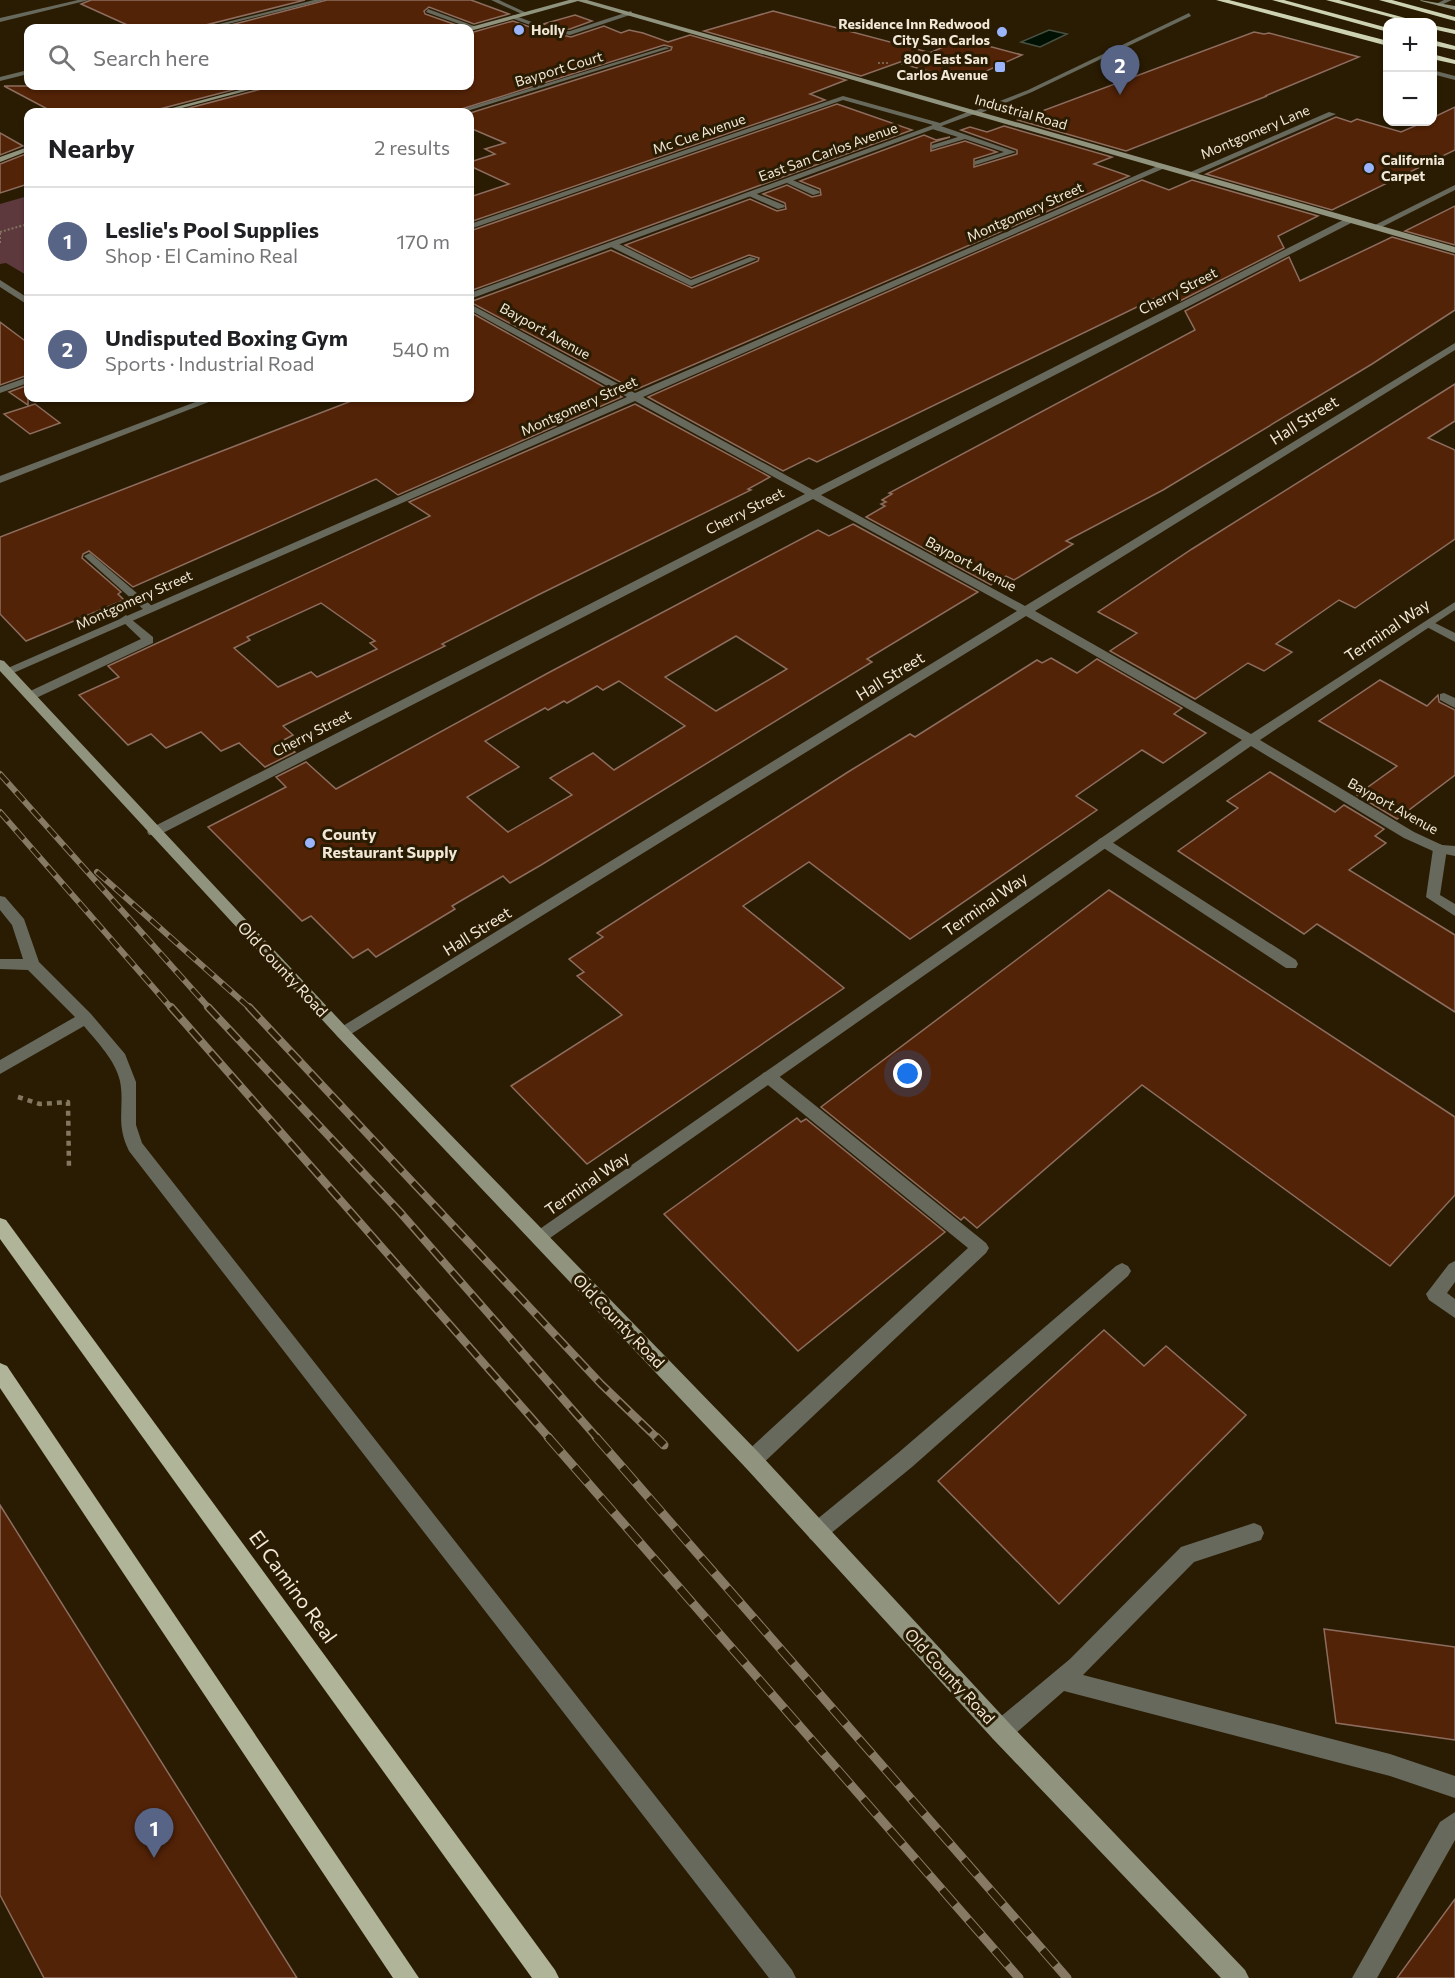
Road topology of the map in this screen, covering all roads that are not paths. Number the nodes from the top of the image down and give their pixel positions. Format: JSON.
{"nodes":[{"id":1,"x":86,"y":0,"type":"edge"},
{"id":2,"x":322,"y":0,"type":"edge"},
{"id":3,"x":494,"y":0,"type":"edge"},
{"id":4,"x":578,"y":0,"type":"edge"},
{"id":5,"x":1220,"y":0,"type":"edge"},
{"id":6,"x":1231,"y":0,"type":"edge"},
{"id":7,"x":1276,"y":0,"type":"edge"},
{"id":8,"x":1330,"y":0,"type":"edge"},
{"id":9,"x":1383,"y":0,"type":"edge"},
{"id":10,"x":1423,"y":0,"type":"edge"},
{"id":11,"x":1449,"y":0,"type":"edge"},
{"id":12,"x":1439,"y":4,"type":"junction"},
{"id":13,"x":1454,"y":8,"type":"edge"},
{"id":14,"x":428,"y":11,"type":"dead end"},
{"id":15,"x":631,"y":13,"type":"junction"},
{"id":16,"x":526,"y":14,"type":"junction"},
{"id":17,"x":1189,"y":15,"type":"dead end"},
{"id":18,"x":513,"y":17,"type":"junction"},
{"id":19,"x":1400,"y":18,"type":"edge"},
{"id":20,"x":1455,"y":19,"type":"edge"},
{"id":21,"x":0,"y":20,"type":"edge"},
{"id":22,"x":223,"y":24,"type":"edge"},
{"id":23,"x":462,"y":24,"type":"edge"},
{"id":24,"x":474,"y":27,"type":"edge"},
{"id":25,"x":1437,"y":28,"type":"edge"},
{"id":26,"x":546,"y":29,"type":"dead end"},
{"id":27,"x":1383,"y":29,"type":"edge"},
{"id":28,"x":558,"y":32,"type":"dead end"},
{"id":29,"x":1455,"y":33,"type":"edge"},
{"id":30,"x":1354,"y":35,"type":"junction"},
{"id":31,"x":1383,"y":43,"type":"edge"},
{"id":32,"x":1437,"y":43,"type":"edge"},
{"id":33,"x":667,"y":48,"type":"dead end"},
{"id":34,"x":1455,"y":48,"type":"edge"},
{"id":35,"x":1437,"y":57,"type":"edge"},
{"id":36,"x":1455,"y":62,"type":"edge"},
{"id":37,"x":24,"y":73,"type":"edge"},
{"id":38,"x":1437,"y":73,"type":"edge"},
{"id":39,"x":1455,"y":78,"type":"edge"},
{"id":40,"x":0,"y":79,"type":"edge"},
{"id":41,"x":246,"y":90,"type":"edge"},
{"id":42,"x":176,"y":108,"type":"edge"},
{"id":43,"x":471,"y":108,"type":"edge"},
{"id":44,"x":973,"y":113,"type":"junction"},
{"id":45,"x":1332,"y":114,"type":"dead end"},
{"id":46,"x":937,"y":126,"type":"junction"},
{"id":47,"x":965,"y":137,"type":"junction"},
{"id":48,"x":935,"y":147,"type":"dead end"},
{"id":49,"x":24,"y":150,"type":"edge"},
{"id":50,"x":0,"y":159,"type":"edge"},
{"id":51,"x":978,"y":164,"type":"dead end"},
{"id":52,"x":1163,"y":167,"type":"junction"},
{"id":53,"x":1190,"y":174,"type":"junction"},
{"id":54,"x":790,"y":181,"type":"junction"},
{"id":55,"x":1455,"y":187,"type":"edge"},
{"id":56,"x":816,"y":193,"type":"dead end"},
{"id":57,"x":752,"y":194,"type":"junction"},
{"id":58,"x":781,"y":207,"type":"dead end"},
{"id":59,"x":1350,"y":220,"type":"junction"},
{"id":60,"x":474,"y":226,"type":"edge"},
{"id":61,"x":1375,"y":227,"type":"junction"},
{"id":62,"x":614,"y":246,"type":"junction"},
{"id":63,"x":1455,"y":250,"type":"edge"},
{"id":64,"x":753,"y":259,"type":"dead end"},
{"id":65,"x":0,"y":284,"type":"edge"},
{"id":66,"x":474,"y":295,"type":"edge"},
{"id":67,"x":24,"y":299,"type":"edge"},
{"id":68,"x":474,"y":309,"type":"edge"},
{"id":69,"x":1455,"y":346,"type":"edge"},
{"id":70,"x":24,"y":381,"type":"edge"},
{"id":71,"x":0,"y":390,"type":"edge"},
{"id":72,"x":634,"y":397,"type":"junction"},
{"id":73,"x":204,"y":402,"type":"edge"},
{"id":74,"x":0,"y":480,"type":"edge"},
{"id":75,"x":811,"y":494,"type":"junction"},
{"id":76,"x":90,"y":556,"type":"dead end"},
{"id":77,"x":1455,"y":605,"type":"edge"},
{"id":78,"x":148,"y":609,"type":"junction"},
{"id":79,"x":1026,"y":611,"type":"junction"},
{"id":80,"x":126,"y":618,"type":"junction"},
{"id":81,"x":1429,"y":624,"type":"junction"},
{"id":82,"x":1455,"y":638,"type":"edge"},
{"id":83,"x":3,"y":667,"type":"edge"},
{"id":84,"x":30,"y":696,"type":"junction"},
{"id":85,"x":1251,"y":740,"type":"junction"},
{"id":86,"x":154,"y":832,"type":"junction"},
{"id":87,"x":1104,"y":842,"type":"junction"},
{"id":88,"x":1440,"y":849,"type":"junction"},
{"id":89,"x":1455,"y":851,"type":"edge"},
{"id":90,"x":0,"y":901,"type":"edge"},
{"id":91,"x":1455,"y":911,"type":"edge"},
{"id":92,"x":0,"y":964,"type":"edge"},
{"id":93,"x":32,"y":964,"type":"junction"},
{"id":94,"x":1291,"y":964,"type":"dead end"},
{"id":95,"x":86,"y":1018,"type":"junction"},
{"id":96,"x":343,"y":1033,"type":"junction"},
{"id":97,"x":0,"y":1068,"type":"edge"},
{"id":98,"x":769,"y":1077,"type":"junction"},
{"id":99,"x":0,"y":1225,"type":"edge"},
{"id":100,"x":540,"y":1238,"type":"junction"},
{"id":101,"x":1455,"y":1269,"type":"edge"},
{"id":102,"x":1122,"y":1270,"type":"dead end"},
{"id":103,"x":1455,"y":1310,"type":"edge"},
{"id":104,"x":0,"y":1372,"type":"edge"},
{"id":105,"x":752,"y":1460,"type":"junction"},
{"id":106,"x":817,"y":1532,"type":"junction"},
{"id":107,"x":1254,"y":1533,"type":"dead end"},
{"id":108,"x":1061,"y":1680,"type":"junction"},
{"id":109,"x":1002,"y":1731,"type":"junction"},
{"id":110,"x":1455,"y":1787,"type":"edge"},
{"id":111,"x":1455,"y":1823,"type":"edge"},
{"id":112,"x":407,"y":1978,"type":"edge"},
{"id":113,"x":548,"y":1978,"type":"edge"},
{"id":114,"x":784,"y":1978,"type":"edge"},
{"id":115,"x":1237,"y":1978,"type":"edge"},
{"id":116,"x":1364,"y":1978,"type":"edge"}],
"edges":[{"from":1,"to":21,"type":"street"},
{"from":2,"to":22,"type":"street"},
{"from":3,"to":16,"type":"street"},
{"from":4,"to":15,"type":"main road","name":"Industrial Road"},
{"from":4,"to":16,"type":"main road"},
{"from":5,"to":30,"type":"highway"},
{"from":6,"to":30,"type":"highway"},
{"from":7,"to":27,"type":"highway"},
{"from":8,"to":19,"type":"highway"},
{"from":9,"to":20,"type":"highway"},
{"from":10,"to":12,"type":"main road"},
{"from":11,"to":12,"type":"street"},
{"from":12,"to":13,"type":"main road"},
{"from":14,"to":23,"type":"street"},
{"from":15,"to":28,"type":"street"},
{"from":15,"to":44,"type":"main road","name":"Industrial Road"},
{"from":16,"to":18,"type":"main road"},
{"from":17,"to":44,"type":"street","name":"East San Carlos Avenue"},
{"from":18,"to":24,"type":"main road"},
{"from":18,"to":26,"type":"street"},
{"from":25,"to":29,"type":"highway"},
{"from":30,"to":31,"type":"highway"},
{"from":32,"to":34,"type":"highway"},
{"from":33,"to":43,"type":"street","name":"Bayport Court"},
{"from":35,"to":36,"type":"highway"},
{"from":37,"to":40,"type":"street"},
{"from":38,"to":39,"type":"street"},
{"from":41,"to":42,"type":"main road"},
{"from":44,"to":46,"type":"street","name":"East San Carlos Avenue"},
{"from":44,"to":52,"type":"main road","name":"Industrial Road"},
{"from":45,"to":53,"type":"street","name":"Montgomery Lane"},
{"from":46,"to":47,"type":"street","name":"Mc Cue Avenue"},
{"from":46,"to":54,"type":"street","name":"East San Carlos Avenue"},
{"from":46,"to":60,"type":"street","name":"Mc Cue Avenue"},
{"from":47,"to":48,"type":"street"},
{"from":47,"to":51,"type":"street","name":"Mc Cue Avenue"},
{"from":49,"to":50,"type":"main road"},
{"from":52,"to":53,"type":"main road","name":"Industrial Road"},
{"from":52,"to":72,"type":"street","name":"Montgomery Street"},
{"from":53,"to":59,"type":"main road","name":"Industrial Road"},
{"from":54,"to":56,"type":"street"},
{"from":54,"to":57,"type":"street","name":"East San Carlos Avenue"},
{"from":55,"to":61,"type":"street"},
{"from":57,"to":58,"type":"street"},
{"from":57,"to":62,"type":"street","name":"East San Carlos Avenue"},
{"from":59,"to":61,"type":"main road","name":"Industrial Road"},
{"from":59,"to":75,"type":"street","name":"Cherry Street"},
{"from":61,"to":63,"type":"main road","name":"Industrial Road"},
{"from":62,"to":64,"type":"street"},
{"from":62,"to":66,"type":"street","name":"East San Carlos Avenue"},
{"from":65,"to":67,"type":"street"},
{"from":68,"to":72,"type":"street","name":"Bayport Avenue"},
{"from":69,"to":79,"type":"street","name":"Hall Street"},
{"from":70,"to":71,"type":"street"},
{"from":72,"to":75,"type":"street","name":"Bayport Avenue"},
{"from":72,"to":78,"type":"street","name":"Montgomery Street"},
{"from":73,"to":74,"type":"street"},
{"from":75,"to":79,"type":"street","name":"Bayport Avenue"},
{"from":75,"to":86,"type":"street","name":"Cherry Street"},
{"from":76,"to":78,"type":"street"},
{"from":77,"to":81,"type":"street","name":"Terminal Way"},
{"from":78,"to":80,"type":"street","name":"Montgomery Street"},
{"from":79,"to":85,"type":"street","name":"Bayport Avenue"},
{"from":79,"to":96,"type":"street","name":"Hall Street"},
{"from":80,"to":83,"type":"street","name":"Montgomery Street"},
{"from":80,"to":84,"type":"street"},
{"from":81,"to":82,"type":"street"},
{"from":81,"to":85,"type":"street","name":"Terminal Way"},
{"from":83,"to":84,"type":"main road","name":"Old County Road"},
{"from":84,"to":86,"type":"main road","name":"Old County Road"},
{"from":85,"to":87,"type":"street","name":"Terminal Way"},
{"from":85,"to":88,"type":"street","name":"Bayport Avenue"},
{"from":86,"to":96,"type":"main road","name":"Old County Road"},
{"from":87,"to":94,"type":"street"},
{"from":87,"to":98,"type":"street","name":"Terminal Way"},
{"from":88,"to":89,"type":"street","name":"Bayport Avenue"},
{"from":88,"to":91,"type":"street"},
{"from":90,"to":93,"type":"street"},
{"from":92,"to":93,"type":"street"},
{"from":93,"to":95,"type":"street"},
{"from":95,"to":97,"type":"street"},
{"from":95,"to":114,"type":"street"},
{"from":96,"to":100,"type":"main road","name":"Old County Road"},
{"from":98,"to":100,"type":"street","name":"Terminal Way"},
{"from":98,"to":105,"type":"street"},
{"from":99,"to":113,"type":"main road","name":"El Camino Real"},
{"from":100,"to":105,"type":"main road","name":"Old County Road"},
{"from":101,"to":103,"type":"street"},
{"from":102,"to":106,"type":"street"},
{"from":104,"to":112,"type":"main road"},
{"from":105,"to":106,"type":"main road","name":"Old County Road"},
{"from":106,"to":109,"type":"main road","name":"Old County Road"},
{"from":107,"to":108,"type":"street"},
{"from":108,"to":109,"type":"street"},
{"from":108,"to":110,"type":"street"},
{"from":109,"to":115,"type":"main road","name":"Old County Road"},
{"from":111,"to":116,"type":"street"}]}
